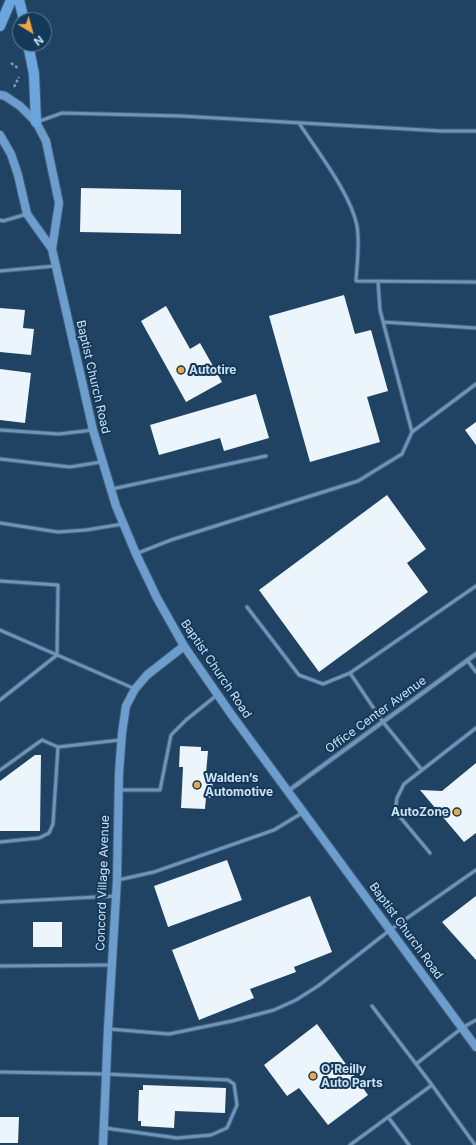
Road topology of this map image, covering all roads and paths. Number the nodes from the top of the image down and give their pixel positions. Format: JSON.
{"nodes":[{"id":1,"x":11,"y":0,"type":"edge"},
{"id":2,"x":20,"y":0,"type":"edge"},
{"id":3,"x":22,"y":12,"type":"edge"},
{"id":4,"x":0,"y":26,"type":"edge"},
{"id":5,"x":30,"y":52,"type":"edge"},
{"id":6,"x":11,"y":63,"type":"dead end"},
{"id":7,"x":23,"y":71,"type":"dead end"},
{"id":8,"x":20,"y":76,"type":"dead end"},
{"id":9,"x":14,"y":87,"type":"dead end"},
{"id":10,"x":0,"y":95,"type":"edge"},
{"id":11,"x":36,"y":122,"type":"junction"},
{"id":12,"x":299,"y":123,"type":"junction"},
{"id":13,"x":476,"y":131,"type":"edge"},
{"id":14,"x":0,"y":135,"type":"edge"},
{"id":15,"x":27,"y":214,"type":"junction"},
{"id":16,"x":0,"y":220,"type":"edge"},
{"id":17,"x":52,"y":249,"type":"junction"},
{"id":18,"x":55,"y":266,"type":"junction"},
{"id":19,"x":0,"y":271,"type":"edge"},
{"id":20,"x":378,"y":281,"type":"junction"},
{"id":21,"x":476,"y":282,"type":"edge"},
{"id":22,"x":383,"y":322,"type":"junction"},
{"id":23,"x":476,"y":328,"type":"edge"},
{"id":24,"x":476,"y":384,"type":"edge"},
{"id":25,"x":0,"y":430,"type":"edge"},
{"id":26,"x":93,"y":430,"type":"junction"},
{"id":27,"x":412,"y":432,"type":"junction"},
{"id":28,"x":266,"y":456,"type":"dead end"},
{"id":29,"x":0,"y":460,"type":"edge"},
{"id":30,"x":102,"y":462,"type":"junction"},
{"id":31,"x":110,"y":489,"type":"junction"},
{"id":32,"x":0,"y":523,"type":"edge"},
{"id":33,"x":123,"y":524,"type":"junction"},
{"id":34,"x":136,"y":554,"type":"junction"},
{"id":35,"x":0,"y":581,"type":"edge"},
{"id":36,"x":476,"y":586,"type":"edge"},
{"id":37,"x":247,"y":608,"type":"dead end"},
{"id":38,"x":0,"y":630,"type":"edge"},
{"id":39,"x":184,"y":646,"type":"junction"},
{"id":40,"x":476,"y":654,"type":"edge"},
{"id":41,"x":57,"y":655,"type":"junction"},
{"id":42,"x":467,"y":660,"type":"junction"},
{"id":43,"x":476,"y":672,"type":"edge"},
{"id":44,"x":350,"y":673,"type":"junction"},
{"id":45,"x":135,"y":689,"type":"junction"},
{"id":46,"x":217,"y":695,"type":"junction"},
{"id":47,"x":0,"y":700,"type":"edge"},
{"id":48,"x":383,"y":722,"type":"junction"},
{"id":49,"x":476,"y":728,"type":"edge"},
{"id":50,"x":122,"y":740,"type":"junction"},
{"id":51,"x":58,"y":747,"type":"junction"},
{"id":52,"x":0,"y":770,"type":"edge"},
{"id":53,"x":422,"y":770,"type":"junction"},
{"id":54,"x":118,"y":790,"type":"junction"},
{"id":55,"x":288,"y":792,"type":"junction"},
{"id":56,"x":303,"y":812,"type":"junction"},
{"id":57,"x":0,"y":842,"type":"edge"},
{"id":58,"x":430,"y":853,"type":"dead end"},
{"id":59,"x":476,"y":870,"type":"edge"},
{"id":60,"x":117,"y":880,"type":"junction"},
{"id":61,"x":116,"y":896,"type":"junction"},
{"id":62,"x":0,"y":902,"type":"edge"},
{"id":63,"x":390,"y":930,"type":"junction"},
{"id":64,"x":112,"y":965,"type":"junction"},
{"id":65,"x":0,"y":966,"type":"edge"},
{"id":66,"x":372,"y":1006,"type":"dead end"},
{"id":67,"x":476,"y":1020,"type":"edge"},
{"id":68,"x":462,"y":1028,"type":"junction"},
{"id":69,"x":108,"y":1029,"type":"junction"},
{"id":70,"x":476,"y":1047,"type":"edge"},
{"id":71,"x":416,"y":1064,"type":"junction"},
{"id":72,"x":0,"y":1072,"type":"edge"},
{"id":73,"x":106,"y":1074,"type":"junction"},
{"id":74,"x":432,"y":1085,"type":"junction"},
{"id":75,"x":388,"y":1117,"type":"junction"},
{"id":76,"x":104,"y":1128,"type":"junction"},
{"id":77,"x":103,"y":1145,"type":"edge"},
{"id":78,"x":350,"y":1145,"type":"edge"},
{"id":79,"x":409,"y":1145,"type":"edge"},
{"id":80,"x":475,"y":1145,"type":"edge"}],
"edges":[{"from":1,"to":4,"type":"main road"},
{"from":2,"to":3,"type":"main road"},
{"from":5,"to":11,"type":"main road"},
{"from":6,"to":7,"type":"path"},
{"from":8,"to":9,"type":"path"},
{"from":10,"to":11,"type":"street","name":"Baptist Church Road"},
{"from":11,"to":12,"type":"lane"},
{"from":11,"to":17,"type":"street","name":"Baptist Church Road"},
{"from":12,"to":13,"type":"lane"},
{"from":12,"to":20,"type":"lane"},
{"from":14,"to":15,"type":"street","name":"Baptist Church Road"},
{"from":15,"to":16,"type":"lane"},
{"from":15,"to":17,"type":"street","name":"Baptist Church Road"},
{"from":17,"to":18,"type":"street","name":"Baptist Church Road"},
{"from":18,"to":19,"type":"lane"},
{"from":18,"to":26,"type":"street","name":"Baptist Church Road"},
{"from":20,"to":21,"type":"lane"},
{"from":20,"to":22,"type":"lane"},
{"from":22,"to":23,"type":"lane"},
{"from":22,"to":27,"type":"lane"},
{"from":24,"to":27,"type":"lane"},
{"from":25,"to":26,"type":"lane"},
{"from":26,"to":30,"type":"street","name":"Baptist Church Road"},
{"from":27,"to":34,"type":"lane"},
{"from":28,"to":31,"type":"lane"},
{"from":29,"to":30,"type":"lane"},
{"from":30,"to":31,"type":"street","name":"Baptist Church Road"},
{"from":31,"to":33,"type":"street","name":"Baptist Church Road"},
{"from":32,"to":33,"type":"lane"},
{"from":33,"to":34,"type":"street","name":"Baptist Church Road"},
{"from":34,"to":39,"type":"street","name":"Baptist Church Road"},
{"from":35,"to":41,"type":"lane"},
{"from":36,"to":44,"type":"lane"},
{"from":37,"to":44,"type":"lane"},
{"from":38,"to":41,"type":"lane"},
{"from":39,"to":45,"type":"street","name":"Concord Village Avenue"},
{"from":39,"to":46,"type":"street","name":"Baptist Church Road"},
{"from":40,"to":42,"type":"street","name":"Office Center Avenue"},
{"from":41,"to":45,"type":"lane"},
{"from":41,"to":47,"type":"lane"},
{"from":42,"to":43,"type":"lane"},
{"from":42,"to":48,"type":"street","name":"Office Center Avenue"},
{"from":44,"to":48,"type":"lane"},
{"from":45,"to":50,"type":"street","name":"Concord Village Avenue"},
{"from":46,"to":54,"type":"lane"},
{"from":46,"to":55,"type":"street","name":"Baptist Church Road"},
{"from":48,"to":53,"type":"lane"},
{"from":48,"to":55,"type":"street","name":"Office Center Avenue"},
{"from":49,"to":53,"type":"lane"},
{"from":50,"to":51,"type":"lane"},
{"from":50,"to":54,"type":"street","name":"Concord Village Avenue"},
{"from":51,"to":52,"type":"lane"},
{"from":51,"to":57,"type":"lane"},
{"from":53,"to":58,"type":"lane"},
{"from":54,"to":60,"type":"street","name":"Concord Village Avenue"},
{"from":55,"to":56,"type":"street","name":"Baptist Church Road"},
{"from":56,"to":60,"type":"lane"},
{"from":56,"to":63,"type":"street","name":"Baptist Church Road"},
{"from":59,"to":63,"type":"lane"},
{"from":60,"to":61,"type":"street","name":"Concord Village Avenue"},
{"from":61,"to":62,"type":"lane"},
{"from":61,"to":64,"type":"street","name":"Concord Village Avenue"},
{"from":63,"to":68,"type":"street","name":"Baptist Church Road"},
{"from":63,"to":69,"type":"lane"},
{"from":64,"to":65,"type":"lane"},
{"from":64,"to":69,"type":"street","name":"Concord Village Avenue"},
{"from":66,"to":71,"type":"lane"},
{"from":67,"to":68,"type":"lane"},
{"from":68,"to":70,"type":"street","name":"Baptist Church Road"},
{"from":68,"to":71,"type":"lane"},
{"from":69,"to":73,"type":"street","name":"Concord Village Avenue"},
{"from":71,"to":74,"type":"lane"},
{"from":72,"to":73,"type":"lane"},
{"from":73,"to":76,"type":"street","name":"Concord Village Avenue"},
{"from":73,"to":76,"type":"lane"},
{"from":74,"to":75,"type":"lane"},
{"from":74,"to":80,"type":"lane"},
{"from":75,"to":78,"type":"lane"},
{"from":75,"to":79,"type":"lane"},
{"from":76,"to":77,"type":"street","name":"Concord Village Avenue"}]}
